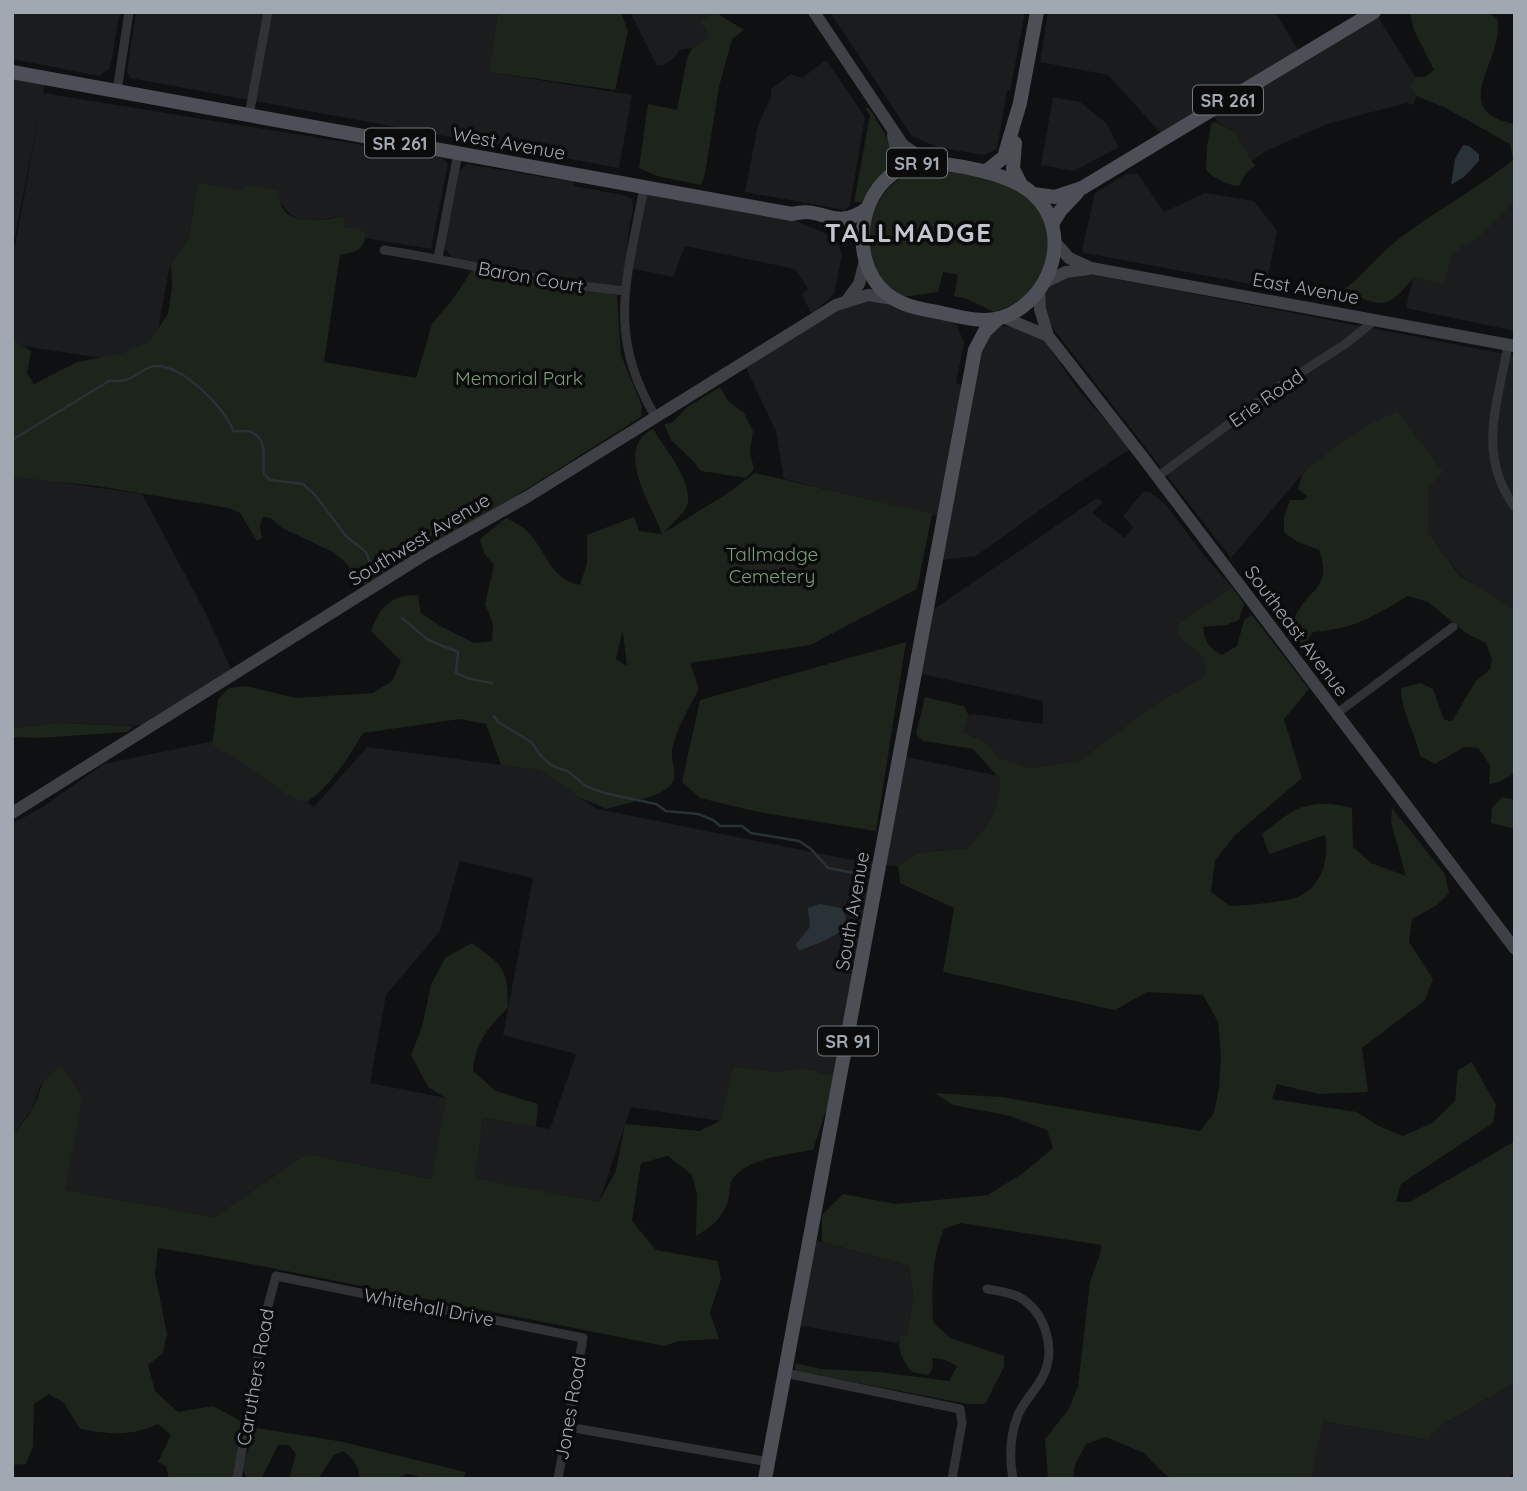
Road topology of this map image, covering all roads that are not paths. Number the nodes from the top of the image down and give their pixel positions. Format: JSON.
{"nodes":[{"id":1,"x":129,"y":12,"type":"edge"},
{"id":2,"x":268,"y":12,"type":"edge"},
{"id":3,"x":814,"y":12,"type":"edge"},
{"id":4,"x":1037,"y":12,"type":"edge"},
{"id":5,"x":1374,"y":12,"type":"edge"},
{"id":6,"x":12,"y":72,"type":"edge"},
{"id":7,"x":117,"y":91,"type":"junction"},
{"id":8,"x":249,"y":115,"type":"junction"},
{"id":9,"x":1014,"y":125,"type":"junction"},
{"id":10,"x":891,"y":128,"type":"junction"},
{"id":11,"x":458,"y":153,"type":"junction"},
{"id":12,"x":929,"y":163,"type":"junction"},
{"id":13,"x":985,"y":172,"type":"junction"},
{"id":14,"x":891,"y":175,"type":"junction"},
{"id":15,"x":1021,"y":185,"type":"junction"},
{"id":16,"x":644,"y":187,"type":"junction"},
{"id":17,"x":1082,"y":188,"type":"junction"},
{"id":18,"x":1033,"y":194,"type":"junction"},
{"id":19,"x":868,"y":208,"type":"junction"},
{"id":20,"x":792,"y":214,"type":"junction"},
{"id":21,"x":1052,"y":224,"type":"junction"},
{"id":22,"x":1055,"y":242,"type":"junction"},
{"id":23,"x":862,"y":246,"type":"junction"},
{"id":24,"x":384,"y":250,"type":"dead end"},
{"id":25,"x":438,"y":258,"type":"junction"},
{"id":26,"x":865,"y":261,"type":"junction"},
{"id":27,"x":1091,"y":268,"type":"junction"},
{"id":28,"x":1042,"y":286,"type":"junction"},
{"id":29,"x":625,"y":291,"type":"junction"},
{"id":30,"x":894,"y":299,"type":"junction"},
{"id":31,"x":848,"y":300,"type":"junction"},
{"id":32,"x":952,"y":316,"type":"junction"},
{"id":33,"x":1001,"y":317,"type":"junction"},
{"id":34,"x":1376,"y":320,"type":"junction"},
{"id":35,"x":1048,"y":336,"type":"junction"},
{"id":36,"x":1512,"y":346,"type":"edge"},
{"id":37,"x":975,"y":350,"type":"junction"},
{"id":38,"x":655,"y":416,"type":"junction"},
{"id":39,"x":1157,"y":477,"type":"junction"},
{"id":40,"x":1515,"y":507,"type":"edge"},
{"id":41,"x":1453,"y":627,"type":"dead end"},
{"id":42,"x":1336,"y":714,"type":"junction"},
{"id":43,"x":12,"y":813,"type":"edge"},
{"id":44,"x":1515,"y":949,"type":"edge"},
{"id":45,"x":276,"y":1276,"type":"joint"},
{"id":46,"x":987,"y":1289,"type":"dead end"},
{"id":47,"x":583,"y":1338,"type":"joint"},
{"id":48,"x":785,"y":1373,"type":"junction"},
{"id":49,"x":568,"y":1427,"type":"junction"},
{"id":50,"x":769,"y":1462,"type":"junction"},
{"id":51,"x":237,"y":1479,"type":"edge"},
{"id":52,"x":558,"y":1479,"type":"edge"},
{"id":53,"x":765,"y":1479,"type":"edge"},
{"id":54,"x":952,"y":1479,"type":"edge"},
{"id":55,"x":1013,"y":1479,"type":"edge"}],
"edges":[{"from":1,"to":7,"type":"street"},
{"from":2,"to":8,"type":"street"},
{"from":3,"to":10,"type":"street"},
{"from":4,"to":9,"type":"main road"},
{"from":5,"to":17,"type":"main road","number":"SR 261"},
{"from":6,"to":7,"type":"main road","name":"West Avenue","number":"SR 261"},
{"from":7,"to":8,"type":"main road","name":"West Avenue","number":"SR 261"},
{"from":8,"to":11,"type":"main road","name":"West Avenue","number":"SR 261"},
{"from":9,"to":13,"type":"main road"},
{"from":9,"to":15,"type":"main road"},
{"from":10,"to":12,"type":"street"},
{"from":10,"to":14,"type":"street"},
{"from":11,"to":16,"type":"main road","name":"West Avenue","number":"SR 261"},
{"from":11,"to":25,"type":"street"},
{"from":12,"to":13,"type":"main road","number":"SR 91"},
{"from":12,"to":14,"type":"main road","number":"SR 91"},
{"from":13,"to":15,"type":"main road"},
{"from":14,"to":19,"type":"main road","number":"SR 91"},
{"from":15,"to":18,"type":"main road"},
{"from":16,"to":20,"type":"main road","name":"West Avenue","number":"SR 261"},
{"from":16,"to":29,"type":"street"},
{"from":17,"to":18,"type":"main road","number":"SR 261"},
{"from":17,"to":21,"type":"main road","number":"SR 261"},
{"from":18,"to":21,"type":"main road"},
{"from":19,"to":20,"type":"main road","name":"West Avenue","number":"SR 261"},
{"from":19,"to":23,"type":"main road","number":"SR 91"},
{"from":20,"to":23,"type":"main road","name":"West Avenue","number":"SR 261"},
{"from":21,"to":22,"type":"main road"},
{"from":22,"to":27,"type":"street","name":"East Avenue"},
{"from":22,"to":28,"type":"main road"},
{"from":23,"to":26,"type":"main road","number":"SR 91"},
{"from":24,"to":25,"type":"street","name":"Baron Court"},
{"from":25,"to":29,"type":"street","name":"Baron Court"},
{"from":26,"to":30,"type":"main road","number":"SR 91"},
{"from":26,"to":31,"type":"street"},
{"from":27,"to":28,"type":"street","name":"East Avenue"},
{"from":27,"to":34,"type":"street","name":"East Avenue"},
{"from":28,"to":33,"type":"main road","number":"SR 91"},
{"from":28,"to":35,"type":"street","name":"Southeast Avenue"},
{"from":29,"to":38,"type":"street"},
{"from":30,"to":31,"type":"street","name":"Southwest Avenue"},
{"from":30,"to":32,"type":"main road"},
{"from":31,"to":38,"type":"street","name":"Southwest Avenue"},
{"from":32,"to":33,"type":"main road"},
{"from":32,"to":37,"type":"main road"},
{"from":33,"to":35,"type":"street","name":"Southeast Avenue"},
{"from":33,"to":37,"type":"main road","name":"South Avenue","number":"SR 91"},
{"from":34,"to":36,"type":"street","name":"East Avenue"},
{"from":34,"to":39,"type":"street","name":"Erie Road"},
{"from":35,"to":39,"type":"street","name":"Southeast Avenue"},
{"from":36,"to":40,"type":"street"},
{"from":37,"to":48,"type":"main road","name":"South Avenue","number":"SR 91"},
{"from":38,"to":43,"type":"street","name":"Southwest Avenue"},
{"from":39,"to":42,"type":"street","name":"Southeast Avenue"},
{"from":41,"to":42,"type":"street"},
{"from":42,"to":44,"type":"street","name":"Southeast Avenue"},
{"from":45,"to":47,"type":"street","name":"Whitehall Drive"},
{"from":45,"to":51,"type":"street","name":"Caruthers Road"},
{"from":46,"to":55,"type":"street"},
{"from":47,"to":49,"type":"street","name":"Jones Road"},
{"from":48,"to":50,"type":"main road","name":"South Avenue","number":"SR 91"},
{"from":48,"to":54,"type":"street"},
{"from":49,"to":50,"type":"street"},
{"from":49,"to":52,"type":"street","name":"Jones Road"},
{"from":50,"to":53,"type":"main road","name":"South Avenue","number":"SR 91"}]}
